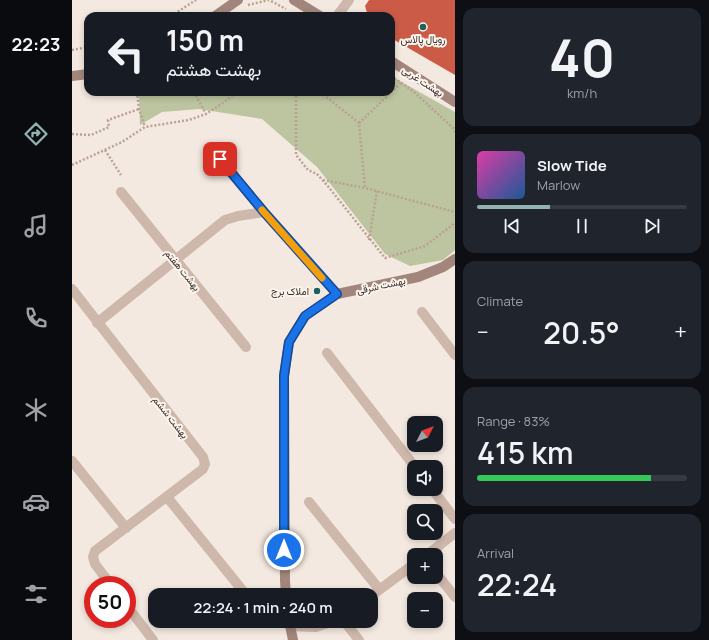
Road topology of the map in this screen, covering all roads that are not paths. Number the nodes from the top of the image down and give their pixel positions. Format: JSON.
{"nodes":[{"id":1,"x":294,"y":0,"type":"edge"},
{"id":2,"x":349,"y":0,"type":"edge"},
{"id":3,"x":242,"y":3,"type":"edge"},
{"id":4,"x":223,"y":12,"type":"edge"},
{"id":5,"x":314,"y":12,"type":"edge"},
{"id":6,"x":340,"y":12,"type":"edge"},
{"id":7,"x":395,"y":64,"type":"edge"},
{"id":8,"x":84,"y":74,"type":"edge"},
{"id":9,"x":72,"y":76,"type":"edge"},
{"id":10,"x":455,"y":102,"type":"edge"},
{"id":11,"x":220,"y":159,"type":"dead end"},
{"id":12,"x":121,"y":192,"type":"dead end"},
{"id":13,"x":264,"y":212,"type":"junction"},
{"id":14,"x":455,"y":258,"type":"edge"},
{"id":15,"x":175,"y":261,"type":"junction"},
{"id":16,"x":72,"y":289,"type":"edge"},
{"id":17,"x":337,"y":294,"type":"junction"},
{"id":18,"x":422,"y":312,"type":"dead end"},
{"id":19,"x":97,"y":323,"type":"junction"},
{"id":20,"x":246,"y":347,"type":"dead end"},
{"id":21,"x":327,"y":353,"type":"dead end"},
{"id":22,"x":455,"y":355,"type":"edge"},
{"id":23,"x":410,"y":460,"type":"edge"},
{"id":24,"x":72,"y":461,"type":"edge"},
{"id":25,"x":437,"y":496,"type":"edge"},
{"id":26,"x":167,"y":498,"type":"junction"},
{"id":27,"x":309,"y":502,"type":"dead end"},
{"id":28,"x":455,"y":519,"type":"edge"},
{"id":29,"x":126,"y":528,"type":"junction"},
{"id":30,"x":455,"y":533,"type":"edge"},
{"id":31,"x":436,"y":548,"type":"edge"},
{"id":32,"x":407,"y":569,"type":"edge"},
{"id":33,"x":104,"y":576,"type":"edge"},
{"id":34,"x":443,"y":582,"type":"edge"},
{"id":35,"x":241,"y":588,"type":"edge"},
{"id":36,"x":286,"y":588,"type":"edge"},
{"id":37,"x":379,"y":589,"type":"joint"},
{"id":38,"x":455,"y":598,"type":"edge"},
{"id":39,"x":136,"y":618,"type":"edge"},
{"id":40,"x":290,"y":628,"type":"edge"},
{"id":41,"x":350,"y":628,"type":"edge"},
{"id":42,"x":153,"y":640,"type":"edge"},
{"id":43,"x":293,"y":640,"type":"edge"},
{"id":44,"x":359,"y":640,"type":"edge"}],
"edges":[{"from":1,"to":5,"type":"main road"},
{"from":2,"to":6,"type":"street"},
{"from":3,"to":4,"type":"main road"},
{"from":7,"to":10,"type":"main road","name":"بهشت غربی"},
{"from":8,"to":9,"type":"main road"},
{"from":11,"to":13,"type":"street"},
{"from":12,"to":15,"type":"street","name":"بهشت هفتم"},
{"from":13,"to":15,"type":"street"},
{"from":13,"to":17,"type":"street"},
{"from":14,"to":17,"type":"main road","name":"بهشت شرقی"},
{"from":15,"to":19,"type":"street"},
{"from":15,"to":20,"type":"street","name":"بهشت هفتم"},
{"from":16,"to":19,"type":"street","name":"بهشت ششم"},
{"from":17,"to":36,"type":"main road","name":"بهشت شرقی"},
{"from":18,"to":22,"type":"street"},
{"from":19,"to":26,"type":"street","name":"بهشت ششم"},
{"from":21,"to":23,"type":"street"},
{"from":24,"to":29,"type":"street"},
{"from":25,"to":28,"type":"street"},
{"from":26,"to":29,"type":"street","name":"بهشت ششم"},
{"from":26,"to":35,"type":"street"},
{"from":27,"to":37,"type":"street"},
{"from":29,"to":33,"type":"street","name":"بهشت ششم"},
{"from":30,"to":31,"type":"street"},
{"from":32,"to":37,"type":"street"},
{"from":34,"to":38,"type":"street"},
{"from":39,"to":42,"type":"street"},
{"from":40,"to":43,"type":"main road"},
{"from":41,"to":44,"type":"street"}]}
